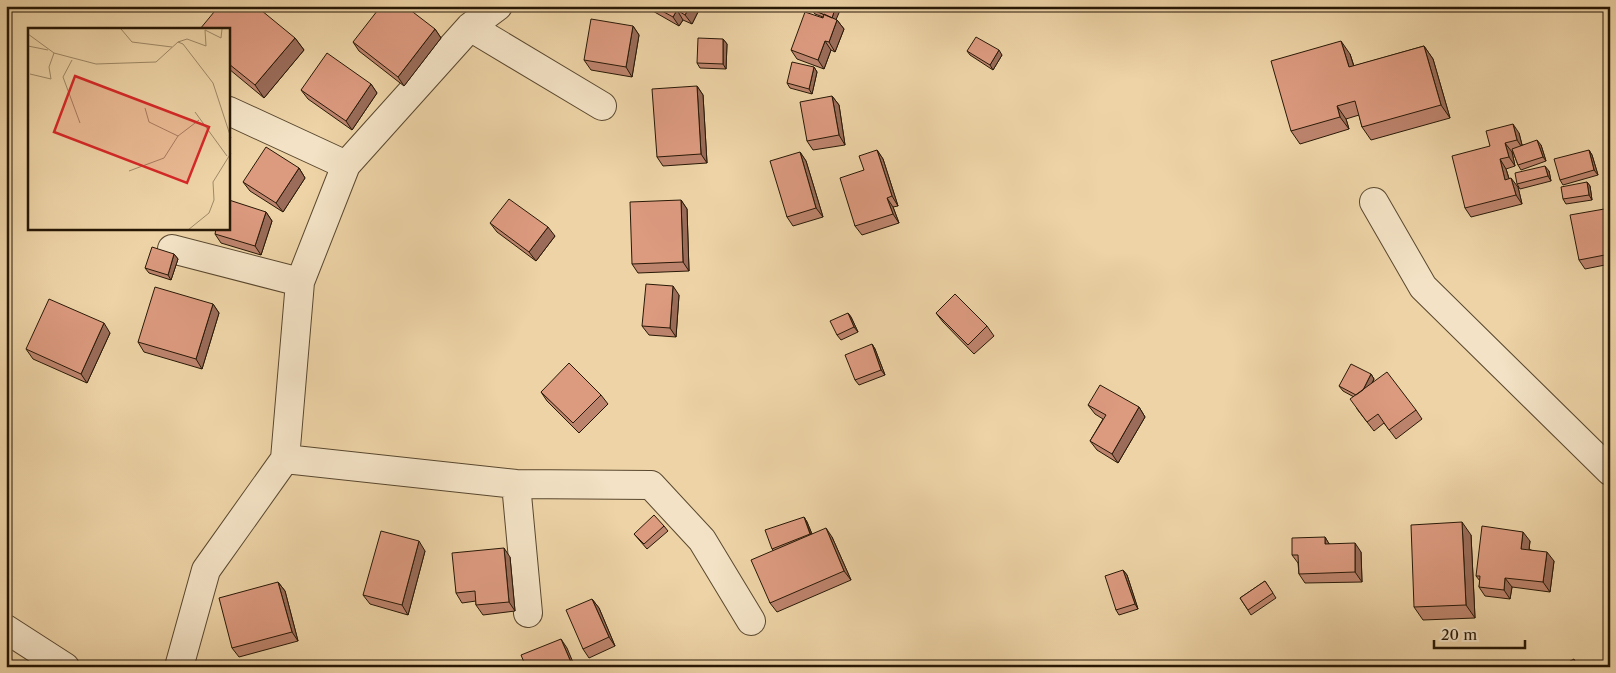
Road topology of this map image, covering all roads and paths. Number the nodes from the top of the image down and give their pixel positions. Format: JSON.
{"nodes":[{"id":1,"x":498,"y":6,"type":"edge"},
{"id":2,"x":470,"y":27,"type":"junction"},
{"id":3,"x":602,"y":106,"type":"dead end"},
{"id":4,"x":230,"y":111,"type":"edge"},
{"id":5,"x":346,"y":165,"type":"junction"},
{"id":6,"x":1374,"y":202,"type":"dead end"},
{"id":7,"x":172,"y":249,"type":"dead end"},
{"id":8,"x":300,"y":282,"type":"junction"},
{"id":9,"x":285,"y":459,"type":"junction"},
{"id":10,"x":1610,"y":471,"type":"edge"},
{"id":11,"x":516,"y":484,"type":"junction"},
{"id":12,"x":528,"y":613,"type":"dead end"},
{"id":13,"x":751,"y":621,"type":"dead end"},
{"id":14,"x":6,"y":629,"type":"edge"},
{"id":15,"x":65,"y":667,"type":"edge"},
{"id":16,"x":179,"y":667,"type":"edge"}],
"edges":[{"from":1,"to":2,"type":"street"},
{"from":2,"to":3,"type":"street"},
{"from":2,"to":5,"type":"street"},
{"from":4,"to":5,"type":"street"},
{"from":5,"to":8,"type":"street"},
{"from":6,"to":10,"type":"street"},
{"from":7,"to":8,"type":"street"},
{"from":8,"to":9,"type":"street"},
{"from":9,"to":11,"type":"street"},
{"from":9,"to":16,"type":"street"},
{"from":11,"to":12,"type":"street"},
{"from":11,"to":13,"type":"street"},
{"from":14,"to":15,"type":"street"}]}
